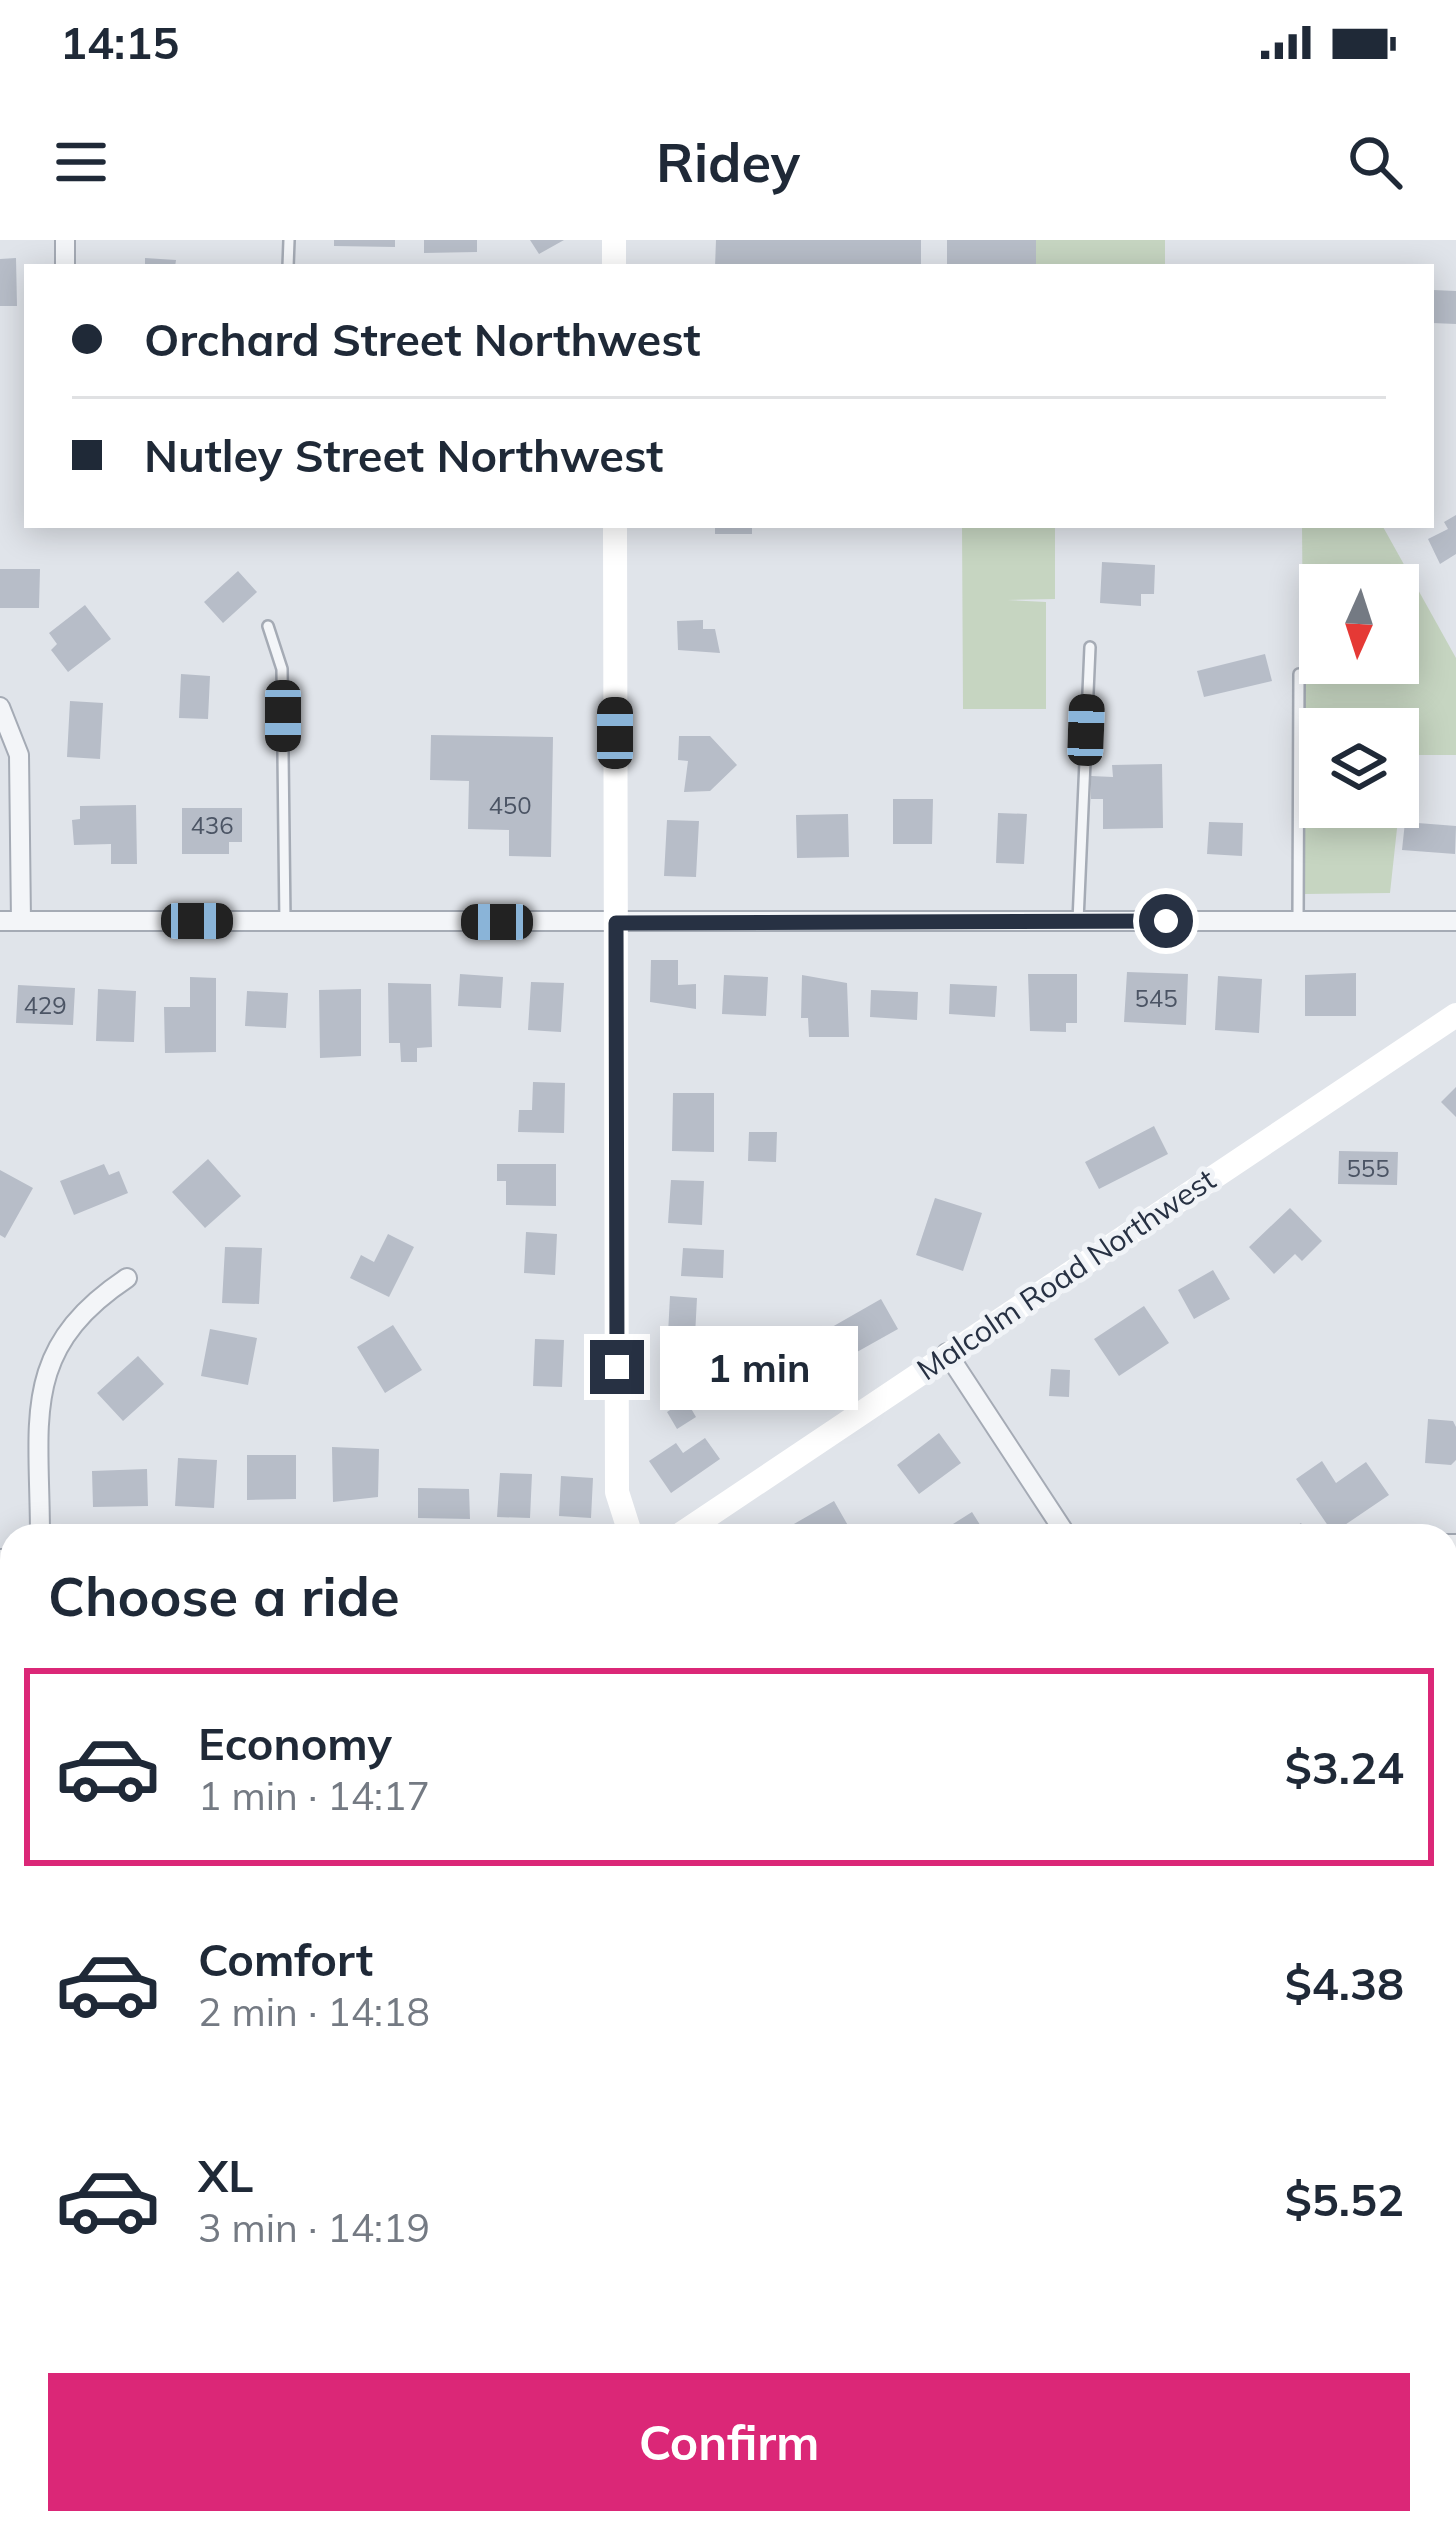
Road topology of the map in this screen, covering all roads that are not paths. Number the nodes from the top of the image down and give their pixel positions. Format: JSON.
{"nodes":[{"id":1,"x":615,"y":528,"type":"edge"},
{"id":2,"x":268,"y":626,"type":"dead end"},
{"id":3,"x":1090,"y":647,"type":"dead end"},
{"id":4,"x":1299,"y":674,"type":"dead end"},
{"id":5,"x":0,"y":707,"type":"edge"},
{"id":6,"x":0,"y":921,"type":"edge"},
{"id":7,"x":21,"y":921,"type":"junction"},
{"id":8,"x":1078,"y":921,"type":"junction"},
{"id":9,"x":1298,"y":921,"type":"junction"},
{"id":10,"x":1456,"y":921,"type":"edge"},
{"id":11,"x":285,"y":922,"type":"junction"},
{"id":12,"x":616,"y":923,"type":"junction"},
{"id":13,"x":1456,"y":1015,"type":"edge"},
{"id":14,"x":127,"y":1278,"type":"dead end"},
{"id":15,"x":947,"y":1353,"type":"junction"},
{"id":16,"x":40,"y":1524,"type":"edge"},
{"id":17,"x":627,"y":1524,"type":"edge"},
{"id":18,"x":696,"y":1524,"type":"edge"},
{"id":19,"x":1059,"y":1524,"type":"edge"}],
"edges":[{"from":1,"to":12,"type":"street"},
{"from":2,"to":11,"type":"lane"},
{"from":3,"to":8,"type":"lane"},
{"from":4,"to":9,"type":"lane"},
{"from":5,"to":7,"type":"street"},
{"from":6,"to":7,"type":"street"},
{"from":7,"to":11,"type":"street"},
{"from":8,"to":9,"type":"street"},
{"from":8,"to":12,"type":"street"},
{"from":9,"to":10,"type":"street"},
{"from":11,"to":12,"type":"street"},
{"from":12,"to":17,"type":"street"},
{"from":13,"to":15,"type":"street","name":"Malcolm Road Northwest"},
{"from":14,"to":16,"type":"street"},
{"from":15,"to":18,"type":"street","name":"Malcolm Road Northwest"},
{"from":15,"to":19,"type":"street"}]}
